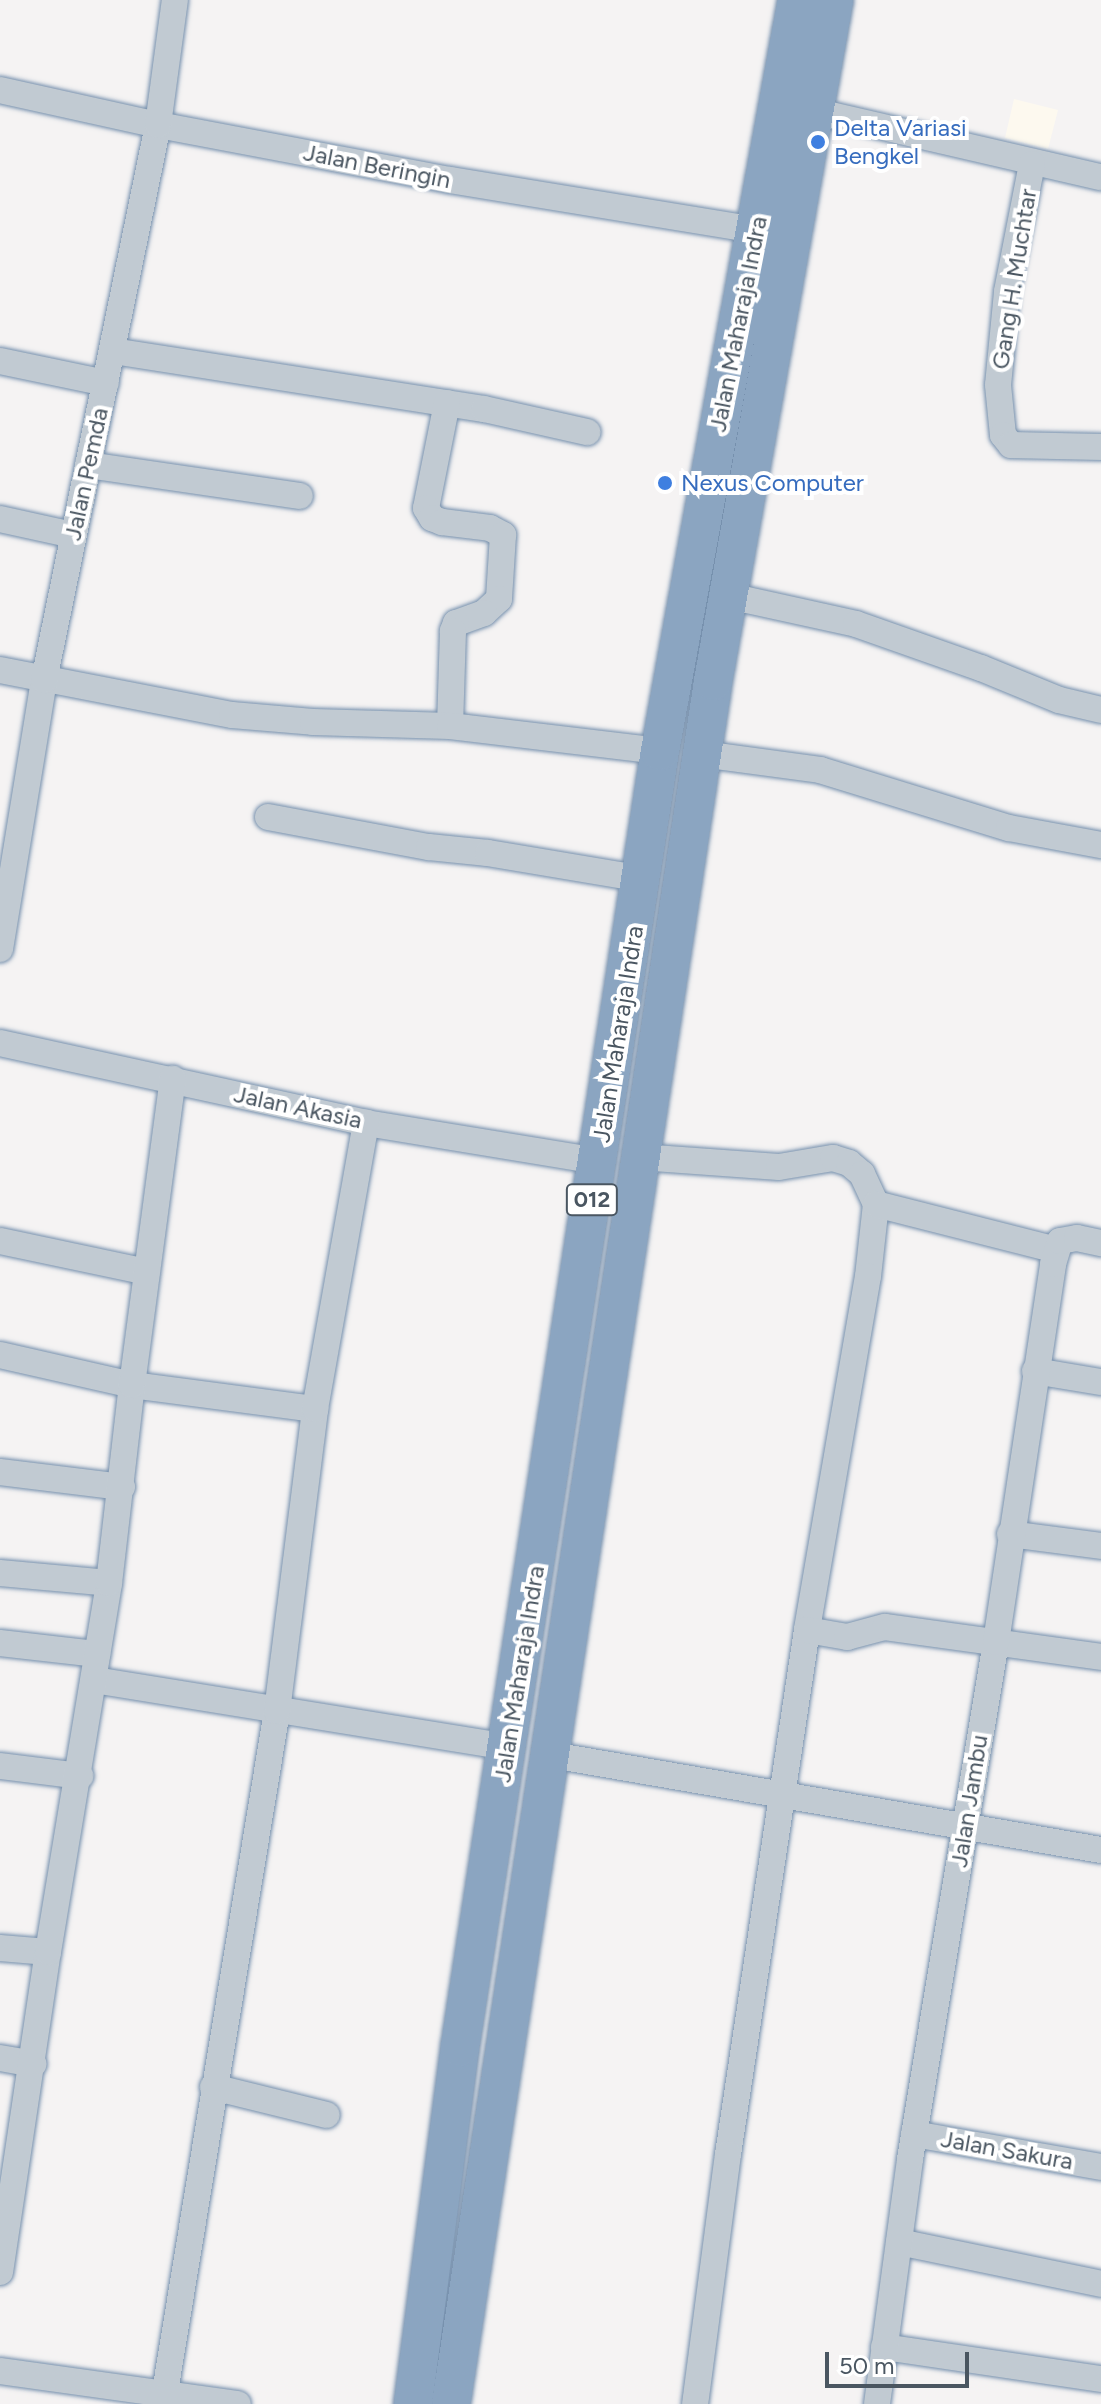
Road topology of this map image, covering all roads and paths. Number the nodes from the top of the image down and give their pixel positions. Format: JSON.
{"nodes":[{"id":1,"x":175,"y":0,"type":"edge"},
{"id":2,"x":797,"y":0,"type":"edge"},
{"id":3,"x":834,"y":0,"type":"edge"},
{"id":4,"x":0,"y":90,"type":"edge"},
{"id":5,"x":814,"y":111,"type":"junction"},
{"id":6,"x":158,"y":125,"type":"junction"},
{"id":7,"x":1032,"y":164,"type":"junction"},
{"id":8,"x":1101,"y":177,"type":"edge"},
{"id":9,"x":756,"y":230,"type":"junction"},
{"id":10,"x":113,"y":351,"type":"junction"},
{"id":11,"x":0,"y":361,"type":"edge"},
{"id":12,"x":106,"y":383,"type":"junction"},
{"id":13,"x":447,"y":403,"type":"junction"},
{"id":14,"x":587,"y":432,"type":"dead end"},
{"id":15,"x":1101,"y":447,"type":"edge"},
{"id":16,"x":88,"y":465,"type":"junction"},
{"id":17,"x":300,"y":496,"type":"dead end"},
{"id":18,"x":0,"y":519,"type":"edge"},
{"id":19,"x":701,"y":521,"type":"junction"},
{"id":20,"x":742,"y":529,"type":"junction"},
{"id":21,"x":73,"y":535,"type":"junction"},
{"id":22,"x":729,"y":596,"type":"junction"},
{"id":23,"x":0,"y":670,"type":"edge"},
{"id":24,"x":44,"y":680,"type":"junction"},
{"id":25,"x":1101,"y":710,"type":"edge"},
{"id":26,"x":450,"y":726,"type":"junction"},
{"id":27,"x":660,"y":751,"type":"junction"},
{"id":28,"x":702,"y":754,"type":"junction"},
{"id":29,"x":268,"y":817,"type":"dead end"},
{"id":30,"x":10,"y":827,"type":"edge"},
{"id":31,"x":1101,"y":845,"type":"edge"},
{"id":32,"x":643,"y":879,"type":"junction"},
{"id":33,"x":0,"y":949,"type":"edge"},
{"id":34,"x":0,"y":1043,"type":"edge"},
{"id":35,"x":173,"y":1079,"type":"junction"},
{"id":36,"x":366,"y":1123,"type":"junction"},
{"id":37,"x":640,"y":1157,"type":"junction"},
{"id":38,"x":597,"y":1161,"type":"junction"},
{"id":39,"x":876,"y":1208,"type":"junction"},
{"id":40,"x":0,"y":1241,"type":"edge"},
{"id":41,"x":1101,"y":1243,"type":"edge"},
{"id":42,"x":1056,"y":1250,"type":"junction"},
{"id":43,"x":147,"y":1272,"type":"junction"},
{"id":44,"x":0,"y":1355,"type":"edge"},
{"id":45,"x":1035,"y":1371,"type":"junction"},
{"id":46,"x":1101,"y":1382,"type":"edge"},
{"id":47,"x":132,"y":1385,"type":"junction"},
{"id":48,"x":315,"y":1409,"type":"junction"},
{"id":49,"x":0,"y":1472,"type":"edge"},
{"id":50,"x":122,"y":1487,"type":"junction"},
{"id":51,"x":1010,"y":1534,"type":"junction"},
{"id":52,"x":1101,"y":1546,"type":"edge"},
{"id":53,"x":0,"y":1573,"type":"edge"},
{"id":54,"x":109,"y":1583,"type":"junction"},
{"id":55,"x":807,"y":1630,"type":"junction"},
{"id":56,"x":996,"y":1642,"type":"junction"},
{"id":57,"x":0,"y":1643,"type":"edge"},
{"id":58,"x":1101,"y":1657,"type":"edge"},
{"id":59,"x":96,"y":1667,"type":"junction"},
{"id":60,"x":277,"y":1711,"type":"junction"},
{"id":61,"x":507,"y":1747,"type":"junction"},
{"id":62,"x":552,"y":1755,"type":"junction"},
{"id":63,"x":0,"y":1766,"type":"edge"},
{"id":64,"x":80,"y":1776,"type":"junction"},
{"id":65,"x":782,"y":1794,"type":"junction"},
{"id":66,"x":964,"y":1828,"type":"junction"},
{"id":67,"x":1101,"y":1850,"type":"edge"},
{"id":68,"x":485,"y":1906,"type":"junction"},
{"id":69,"x":527,"y":1913,"type":"junction"},
{"id":70,"x":0,"y":1948,"type":"edge"},
{"id":71,"x":48,"y":1952,"type":"junction"},
{"id":72,"x":0,"y":2058,"type":"edge"},
{"id":73,"x":33,"y":2064,"type":"junction"},
{"id":74,"x":213,"y":2087,"type":"junction"},
{"id":75,"x":327,"y":2115,"type":"dead end"},
{"id":76,"x":914,"y":2134,"type":"junction"},
{"id":77,"x":1101,"y":2167,"type":"edge"},
{"id":78,"x":899,"y":2242,"type":"junction"},
{"id":79,"x":0,"y":2272,"type":"edge"},
{"id":80,"x":1101,"y":2284,"type":"edge"},
{"id":81,"x":884,"y":2347,"type":"junction"},
{"id":82,"x":0,"y":2371,"type":"edge"},
{"id":83,"x":1101,"y":2379,"type":"edge"},
{"id":84,"x":163,"y":2400,"type":"edge"},
{"id":85,"x":238,"y":2404,"type":"edge"},
{"id":86,"x":413,"y":2404,"type":"edge"},
{"id":87,"x":451,"y":2404,"type":"edge"},
{"id":88,"x":695,"y":2404,"type":"edge"},
{"id":89,"x":877,"y":2404,"type":"edge"}],
"edges":[{"from":1,"to":6,"type":"street","name":"Jalan Pemda"},
{"from":2,"to":9,"type":"highway","name":"Jalan Maharaja Indra","number":"012"},
{"from":3,"to":5,"type":"highway","name":"Jalan Maharaja Indra","number":"012"},
{"from":4,"to":6,"type":"street","name":"Jalan Beringin"},
{"from":5,"to":7,"type":"street"},
{"from":5,"to":20,"type":"highway","name":"Jalan Maharaja Indra","number":"012"},
{"from":6,"to":9,"type":"street","name":"Jalan Beringin"},
{"from":6,"to":10,"type":"street","name":"Jalan Pemda"},
{"from":7,"to":8,"type":"street"},
{"from":7,"to":15,"type":"street","name":"Gang H. Muchtar"},
{"from":9,"to":19,"type":"highway","name":"Jalan Maharaja Indra","number":"012"},
{"from":10,"to":12,"type":"street","name":"Jalan Pemda"},
{"from":10,"to":13,"type":"street"},
{"from":11,"to":12,"type":"street"},
{"from":12,"to":16,"type":"street","name":"Jalan Pemda"},
{"from":13,"to":14,"type":"street"},
{"from":13,"to":26,"type":"street"},
{"from":16,"to":17,"type":"street"},
{"from":16,"to":21,"type":"street","name":"Jalan Pemda"},
{"from":18,"to":21,"type":"street"},
{"from":19,"to":20,"type":"highway"},
{"from":19,"to":27,"type":"highway","name":"Jalan Maharaja Indra","number":"012"},
{"from":20,"to":22,"type":"highway","name":"Jalan Maharaja Indra","number":"012"},
{"from":21,"to":24,"type":"street","name":"Jalan Pemda"},
{"from":22,"to":25,"type":"street"},
{"from":22,"to":28,"type":"highway","name":"Jalan Maharaja Indra","number":"012"},
{"from":23,"to":24,"type":"street"},
{"from":24,"to":26,"type":"street"},
{"from":24,"to":30,"type":"street","name":"Jalan Pemda"},
{"from":26,"to":27,"type":"street"},
{"from":27,"to":32,"type":"highway","name":"Jalan Maharaja Indra","number":"012"},
{"from":28,"to":31,"type":"street"},
{"from":28,"to":37,"type":"highway","name":"Jalan Maharaja Indra","number":"012"},
{"from":29,"to":32,"type":"street"},
{"from":30,"to":33,"type":"street","name":"Jalan Pemda"},
{"from":32,"to":38,"type":"highway","name":"Jalan Maharaja Indra","number":"012"},
{"from":34,"to":35,"type":"street","name":"Jalan Akasia"},
{"from":35,"to":36,"type":"street","name":"Jalan Akasia"},
{"from":35,"to":43,"type":"street"},
{"from":36,"to":38,"type":"street","name":"Jalan Akasia"},
{"from":36,"to":48,"type":"street"},
{"from":37,"to":39,"type":"street"},
{"from":37,"to":62,"type":"highway","name":"Jalan Maharaja Indra","number":"012"},
{"from":38,"to":61,"type":"highway","name":"Jalan Maharaja Indra","number":"012"},
{"from":39,"to":42,"type":"street"},
{"from":39,"to":55,"type":"street"},
{"from":40,"to":43,"type":"street"},
{"from":41,"to":42,"type":"street"},
{"from":42,"to":45,"type":"street","name":"Jalan Jambu"},
{"from":43,"to":47,"type":"street"},
{"from":44,"to":47,"type":"street"},
{"from":45,"to":46,"type":"street"},
{"from":45,"to":51,"type":"street","name":"Jalan Jambu"},
{"from":47,"to":48,"type":"street"},
{"from":47,"to":50,"type":"street"},
{"from":48,"to":60,"type":"street"},
{"from":49,"to":50,"type":"street"},
{"from":50,"to":54,"type":"street"},
{"from":51,"to":52,"type":"street"},
{"from":51,"to":56,"type":"street","name":"Jalan Jambu"},
{"from":53,"to":54,"type":"street"},
{"from":54,"to":59,"type":"street"},
{"from":55,"to":56,"type":"street"},
{"from":55,"to":65,"type":"street"},
{"from":56,"to":58,"type":"street"},
{"from":56,"to":66,"type":"street","name":"Jalan Jambu"},
{"from":57,"to":59,"type":"street"},
{"from":59,"to":60,"type":"street"},
{"from":59,"to":64,"type":"street"},
{"from":60,"to":61,"type":"street"},
{"from":60,"to":74,"type":"street"},
{"from":61,"to":68,"type":"highway","name":"Jalan Maharaja Indra","number":"012"},
{"from":62,"to":65,"type":"street"},
{"from":62,"to":69,"type":"highway","name":"Jalan Maharaja Indra","number":"012"},
{"from":63,"to":64,"type":"street"},
{"from":64,"to":71,"type":"street"},
{"from":65,"to":66,"type":"street"},
{"from":65,"to":88,"type":"street"},
{"from":66,"to":67,"type":"street"},
{"from":66,"to":76,"type":"street","name":"Jalan Jambu"},
{"from":68,"to":69,"type":"highway"},
{"from":68,"to":86,"type":"highway","name":"Jalan Maharaja Indra","number":"012"},
{"from":69,"to":87,"type":"highway","name":"Jalan Maharaja Indra","number":"012"},
{"from":70,"to":71,"type":"street"},
{"from":71,"to":73,"type":"street"},
{"from":72,"to":73,"type":"street"},
{"from":73,"to":79,"type":"street"},
{"from":74,"to":75,"type":"street"},
{"from":74,"to":84,"type":"street"},
{"from":76,"to":77,"type":"street","name":"Jalan Sakura"},
{"from":76,"to":78,"type":"street","name":"Jalan Jambu"},
{"from":78,"to":80,"type":"street"},
{"from":78,"to":81,"type":"street","name":"Jalan Jambu"},
{"from":81,"to":83,"type":"street"},
{"from":81,"to":89,"type":"street","name":"Jalan Jambu"},
{"from":82,"to":84,"type":"street"},
{"from":84,"to":85,"type":"street"}]}
